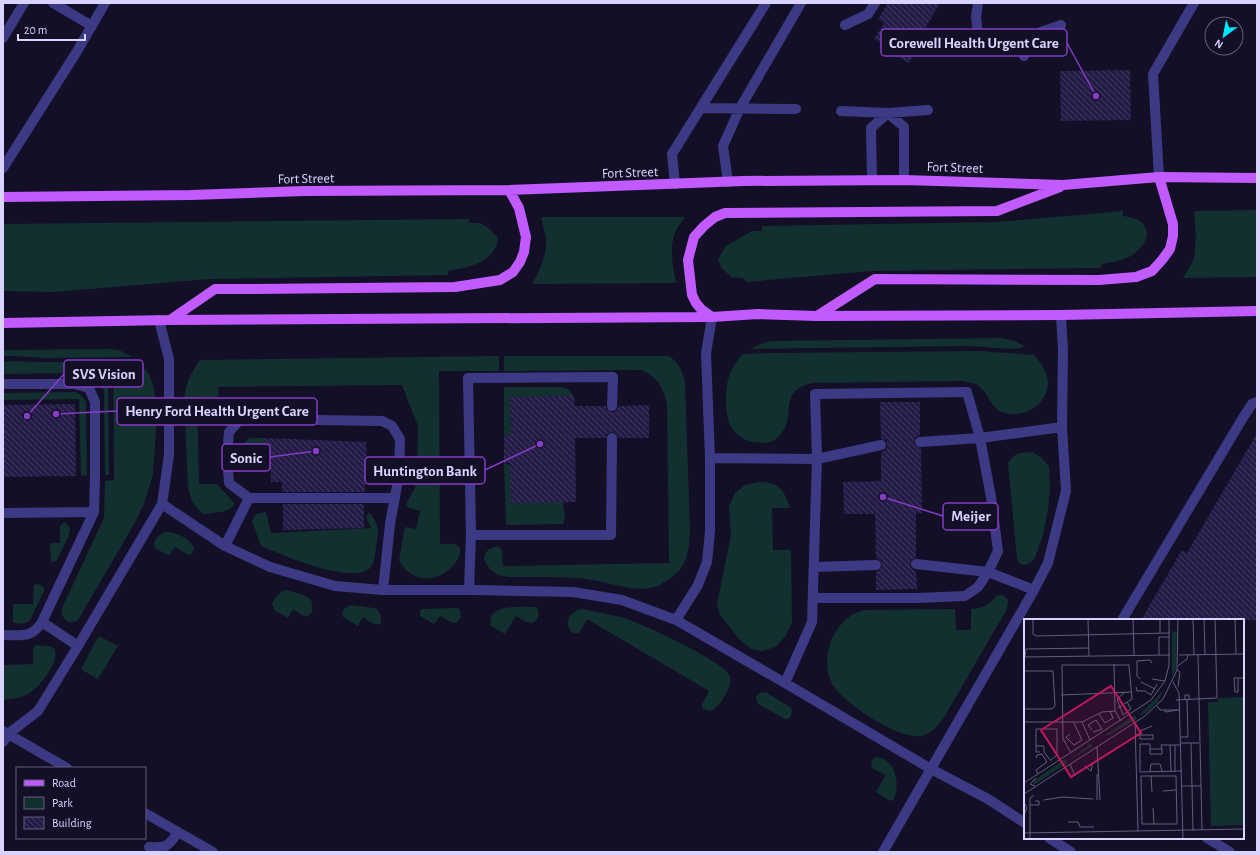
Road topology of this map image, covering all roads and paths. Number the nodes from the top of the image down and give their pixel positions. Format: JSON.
{"nodes":[{"id":1,"x":24,"y":3,"type":"edge"},
{"id":2,"x":53,"y":3,"type":"edge"},
{"id":3,"x":105,"y":3,"type":"edge"},
{"id":4,"x":766,"y":3,"type":"edge"},
{"id":5,"x":801,"y":3,"type":"edge"},
{"id":6,"x":875,"y":3,"type":"edge"},
{"id":7,"x":978,"y":3,"type":"edge"},
{"id":8,"x":984,"y":3,"type":"edge"},
{"id":9,"x":1194,"y":3,"type":"edge"},
{"id":10,"x":976,"y":17,"type":"junction"},
{"id":11,"x":845,"y":25,"type":"dead end"},
{"id":12,"x":1061,"y":25,"type":"dead end"},
{"id":13,"x":92,"y":26,"type":"junction"},
{"id":14,"x":978,"y":34,"type":"dead end"},
{"id":15,"x":3,"y":38,"type":"edge"},
{"id":16,"x":1024,"y":56,"type":"dead end"},
{"id":17,"x":701,"y":108,"type":"junction"},
{"id":18,"x":740,"y":108,"type":"junction"},
{"id":19,"x":796,"y":109,"type":"dead end"},
{"id":20,"x":928,"y":110,"type":"dead end"},
{"id":21,"x":841,"y":111,"type":"dead end"},
{"id":22,"x":888,"y":113,"type":"junction"},
{"id":23,"x":3,"y":168,"type":"edge"},
{"id":24,"x":1159,"y":177,"type":"junction"},
{"id":25,"x":1257,"y":178,"type":"edge"},
{"id":26,"x":872,"y":180,"type":"junction"},
{"id":27,"x":904,"y":180,"type":"junction"},
{"id":28,"x":728,"y":182,"type":"junction"},
{"id":29,"x":675,"y":184,"type":"junction"},
{"id":30,"x":1063,"y":185,"type":"junction"},
{"id":31,"x":509,"y":190,"type":"junction"},
{"id":32,"x":3,"y":197,"type":"edge"},
{"id":33,"x":1257,"y":311,"type":"edge"},
{"id":34,"x":1061,"y":315,"type":"junction"},
{"id":35,"x":818,"y":316,"type":"junction"},
{"id":36,"x":712,"y":317,"type":"junction"},
{"id":37,"x":159,"y":320,"type":"junction"},
{"id":38,"x":170,"y":320,"type":"junction"},
{"id":39,"x":3,"y":323,"type":"edge"},
{"id":40,"x":3,"y":384,"type":"edge"},
{"id":41,"x":1257,"y":402,"type":"edge"},
{"id":42,"x":612,"y":406,"type":"dead end"},
{"id":43,"x":1062,"y":427,"type":"junction"},
{"id":44,"x":612,"y":438,"type":"dead end"},
{"id":45,"x":980,"y":438,"type":"junction"},
{"id":46,"x":920,"y":442,"type":"dead end"},
{"id":47,"x":881,"y":445,"type":"dead end"},
{"id":48,"x":710,"y":458,"type":"junction"},
{"id":49,"x":817,"y":459,"type":"junction"},
{"id":50,"x":249,"y":498,"type":"junction"},
{"id":51,"x":395,"y":498,"type":"junction"},
{"id":52,"x":162,"y":504,"type":"junction"},
{"id":53,"x":94,"y":512,"type":"junction"},
{"id":54,"x":3,"y":513,"type":"edge"},
{"id":55,"x":471,"y":535,"type":"junction"},
{"id":56,"x":225,"y":546,"type":"junction"},
{"id":57,"x":916,"y":564,"type":"dead end"},
{"id":58,"x":876,"y":565,"type":"dead end"},
{"id":59,"x":814,"y":567,"type":"junction"},
{"id":60,"x":988,"y":572,"type":"junction"},
{"id":61,"x":382,"y":590,"type":"junction"},
{"id":62,"x":469,"y":590,"type":"junction"},
{"id":63,"x":1034,"y":590,"type":"junction"},
{"id":64,"x":813,"y":598,"type":"junction"},
{"id":65,"x":1123,"y":619,"type":"edge"},
{"id":66,"x":676,"y":620,"type":"junction"},
{"id":67,"x":42,"y":622,"type":"junction"},
{"id":68,"x":3,"y":635,"type":"edge"},
{"id":69,"x":78,"y":646,"type":"junction"},
{"id":70,"x":785,"y":683,"type":"junction"},
{"id":71,"x":5,"y":735,"type":"edge"},
{"id":72,"x":65,"y":767,"type":"edge"},
{"id":73,"x":931,"y":769,"type":"junction"},
{"id":74,"x":146,"y":814,"type":"edge"},
{"id":75,"x":1024,"y":822,"type":"edge"},
{"id":76,"x":178,"y":832,"type":"junction"},
{"id":77,"x":1051,"y":839,"type":"edge"},
{"id":78,"x":1209,"y":839,"type":"edge"},
{"id":79,"x":149,"y":847,"type":"dead end"},
{"id":80,"x":213,"y":852,"type":"edge"},
{"id":81,"x":883,"y":852,"type":"edge"},
{"id":82,"x":1071,"y":852,"type":"edge"},
{"id":83,"x":1230,"y":852,"type":"edge"}],
"edges":[{"from":1,"to":15,"type":"street"},
{"from":2,"to":13,"type":"street"},
{"from":3,"to":13,"type":"street"},
{"from":4,"to":17,"type":"street"},
{"from":5,"to":18,"type":"street"},
{"from":6,"to":11,"type":"street"},
{"from":7,"to":10,"type":"street"},
{"from":8,"to":10,"type":"street"},
{"from":9,"to":24,"type":"street"},
{"from":10,"to":14,"type":"street"},
{"from":12,"to":16,"type":"street"},
{"from":13,"to":23,"type":"street"},
{"from":17,"to":18,"type":"street"},
{"from":17,"to":29,"type":"street"},
{"from":18,"to":19,"type":"street"},
{"from":18,"to":28,"type":"street"},
{"from":20,"to":22,"type":"street"},
{"from":21,"to":22,"type":"street"},
{"from":22,"to":26,"type":"street"},
{"from":22,"to":27,"type":"street"},
{"from":24,"to":25,"type":"main road","name":"Fort Street"},
{"from":24,"to":30,"type":"main road","name":"Fort Street"},
{"from":24,"to":35,"type":"main road"},
{"from":26,"to":27,"type":"main road","name":"Fort Street"},
{"from":26,"to":28,"type":"main road","name":"Fort Street"},
{"from":27,"to":30,"type":"main road","name":"Fort Street"},
{"from":28,"to":29,"type":"main road","name":"Fort Street"},
{"from":29,"to":31,"type":"main road","name":"Fort Street"},
{"from":30,"to":36,"type":"main road"},
{"from":31,"to":32,"type":"main road","name":"Fort Street"},
{"from":31,"to":38,"type":"main road"},
{"from":33,"to":34,"type":"main road"},
{"from":34,"to":35,"type":"main road"},
{"from":34,"to":43,"type":"street"},
{"from":35,"to":36,"type":"main road"},
{"from":36,"to":38,"type":"main road"},
{"from":36,"to":48,"type":"street"},
{"from":37,"to":38,"type":"main road"},
{"from":37,"to":39,"type":"main road"},
{"from":37,"to":52,"type":"street"},
{"from":40,"to":53,"type":"street"},
{"from":41,"to":65,"type":"street"},
{"from":42,"to":55,"type":"street"},
{"from":43,"to":45,"type":"street"},
{"from":43,"to":63,"type":"street"},
{"from":44,"to":55,"type":"street"},
{"from":45,"to":46,"type":"street"},
{"from":45,"to":49,"type":"street"},
{"from":45,"to":60,"type":"street"},
{"from":47,"to":49,"type":"street"},
{"from":48,"to":49,"type":"street"},
{"from":48,"to":66,"type":"street"},
{"from":49,"to":59,"type":"street"},
{"from":50,"to":51,"type":"street"},
{"from":50,"to":51,"type":"street"},
{"from":50,"to":56,"type":"street"},
{"from":51,"to":61,"type":"street"},
{"from":52,"to":56,"type":"street"},
{"from":52,"to":69,"type":"street"},
{"from":53,"to":54,"type":"street"},
{"from":53,"to":67,"type":"street"},
{"from":55,"to":62,"type":"street"},
{"from":56,"to":61,"type":"street"},
{"from":57,"to":60,"type":"street"},
{"from":58,"to":59,"type":"street"},
{"from":59,"to":64,"type":"street"},
{"from":60,"to":63,"type":"street"},
{"from":60,"to":64,"type":"street"},
{"from":61,"to":62,"type":"street"},
{"from":62,"to":66,"type":"street"},
{"from":63,"to":73,"type":"street"},
{"from":64,"to":70,"type":"street"},
{"from":66,"to":70,"type":"street"},
{"from":67,"to":68,"type":"street"},
{"from":67,"to":69,"type":"street"},
{"from":69,"to":71,"type":"street"},
{"from":70,"to":73,"type":"street"},
{"from":71,"to":72,"type":"street"},
{"from":73,"to":75,"type":"street"},
{"from":73,"to":81,"type":"street"},
{"from":74,"to":76,"type":"street"},
{"from":76,"to":79,"type":"street"},
{"from":76,"to":80,"type":"street"},
{"from":77,"to":82,"type":"street"},
{"from":78,"to":83,"type":"street"}]}
